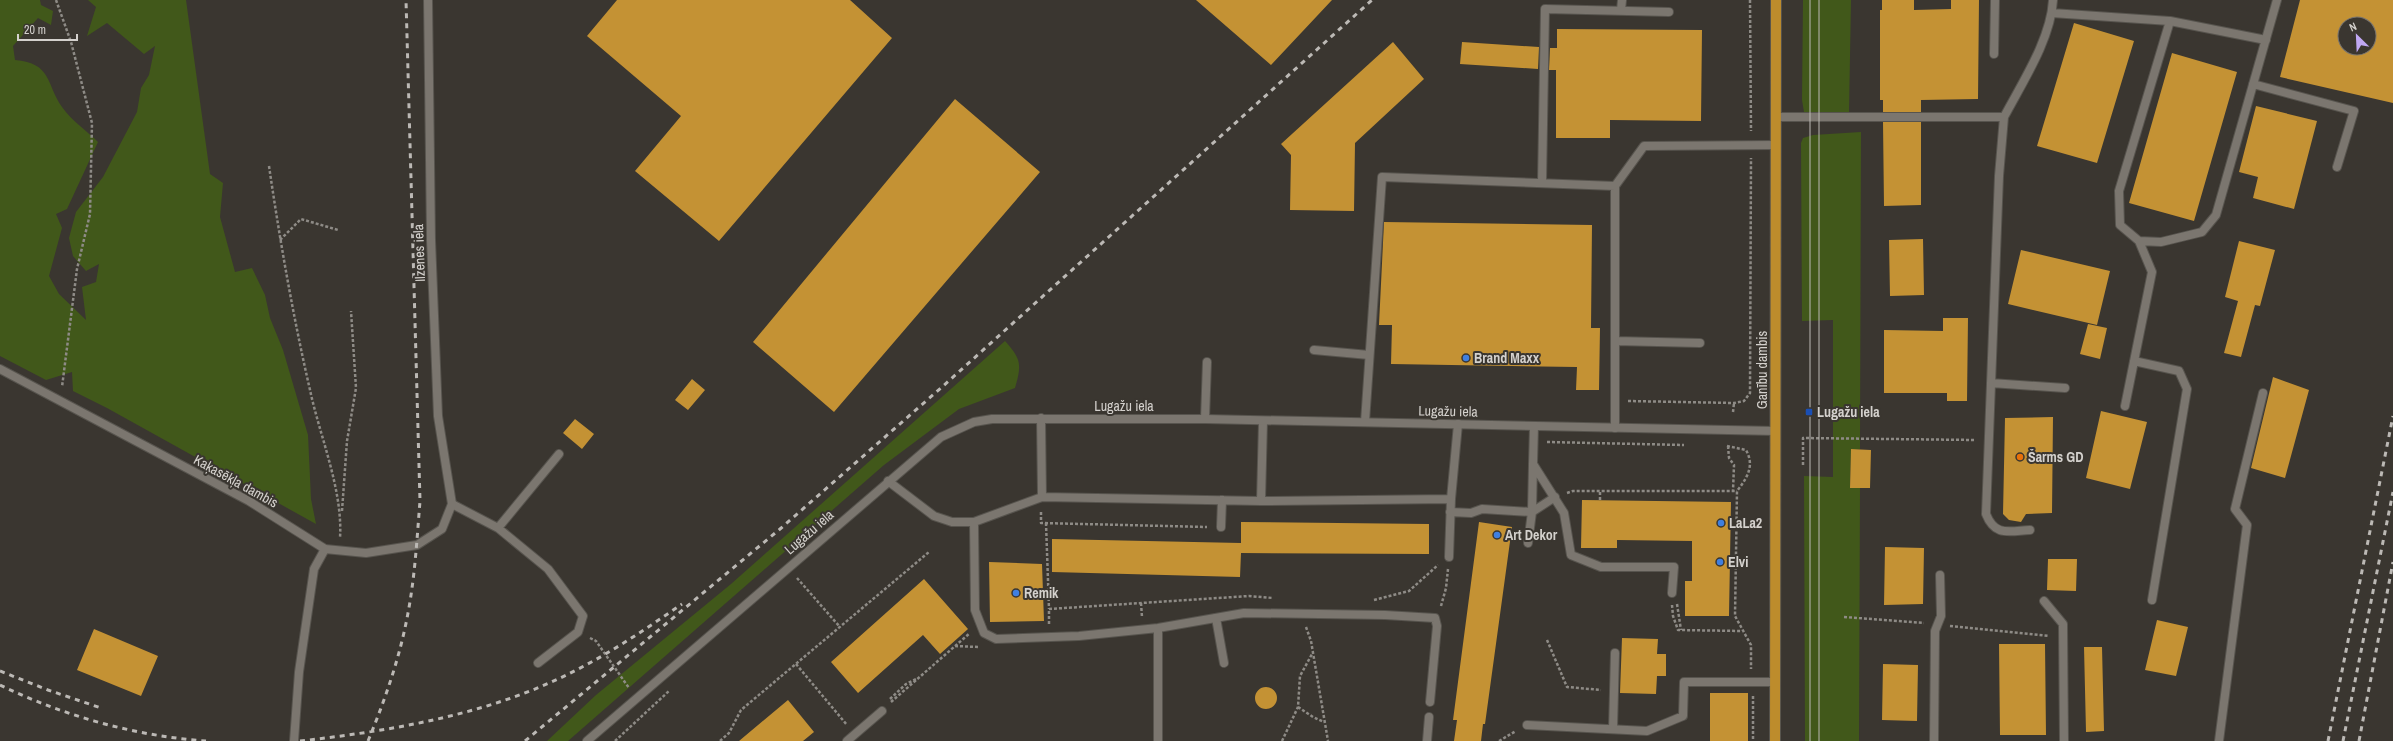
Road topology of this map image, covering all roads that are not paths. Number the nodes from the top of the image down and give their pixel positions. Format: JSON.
{"nodes":[{"id":1,"x":428,"y":0,"type":"edge"},
{"id":2,"x":1622,"y":0,"type":"edge"},
{"id":3,"x":1776,"y":0,"type":"edge"},
{"id":4,"x":1995,"y":0,"type":"edge"},
{"id":5,"x":2053,"y":0,"type":"edge"},
{"id":6,"x":2277,"y":0,"type":"edge"},
{"id":7,"x":1621,"y":10,"type":"junction"},
{"id":8,"x":1669,"y":12,"type":"dead end"},
{"id":9,"x":2052,"y":13,"type":"junction"},
{"id":10,"x":2170,"y":21,"type":"junction"},
{"id":11,"x":2266,"y":40,"type":"junction"},
{"id":12,"x":1994,"y":54,"type":"dead end"},
{"id":13,"x":2253,"y":84,"type":"junction"},
{"id":14,"x":1776,"y":117,"type":"junction"},
{"id":15,"x":2004,"y":117,"type":"junction"},
{"id":16,"x":1776,"y":145,"type":"junction"},
{"id":17,"x":2337,"y":167,"type":"dead end"},
{"id":18,"x":1542,"y":183,"type":"junction"},
{"id":19,"x":1615,"y":186,"type":"junction"},
{"id":20,"x":2139,"y":241,"type":"junction"},
{"id":21,"x":1616,"y":341,"type":"junction"},
{"id":22,"x":1700,"y":343,"type":"dead end"},
{"id":23,"x":1314,"y":350,"type":"dead end"},
{"id":24,"x":1369,"y":355,"type":"junction"},
{"id":25,"x":2134,"y":361,"type":"junction"},
{"id":26,"x":1207,"y":362,"type":"dead end"},
{"id":27,"x":0,"y":369,"type":"edge"},
{"id":28,"x":1991,"y":383,"type":"junction"},
{"id":29,"x":2065,"y":388,"type":"dead end"},
{"id":30,"x":2263,"y":393,"type":"dead end"},
{"id":31,"x":2125,"y":406,"type":"dead end"},
{"id":32,"x":1041,"y":418,"type":"junction"},
{"id":33,"x":1205,"y":419,"type":"junction"},
{"id":34,"x":1263,"y":420,"type":"junction"},
{"id":35,"x":1365,"y":422,"type":"junction"},
{"id":36,"x":1458,"y":424,"type":"junction"},
{"id":37,"x":1534,"y":426,"type":"junction"},
{"id":38,"x":1615,"y":428,"type":"junction"},
{"id":39,"x":1776,"y":431,"type":"junction"},
{"id":40,"x":559,"y":454,"type":"dead end"},
{"id":41,"x":1532,"y":464,"type":"junction"},
{"id":42,"x":888,"y":481,"type":"junction"},
{"id":43,"x":1042,"y":497,"type":"junction"},
{"id":44,"x":1555,"y":497,"type":"junction"},
{"id":45,"x":1450,"y":499,"type":"junction"},
{"id":46,"x":1222,"y":500,"type":"junction"},
{"id":47,"x":1261,"y":501,"type":"junction"},
{"id":48,"x":452,"y":504,"type":"junction"},
{"id":49,"x":1450,"y":512,"type":"junction"},
{"id":50,"x":1532,"y":512,"type":"junction"},
{"id":51,"x":974,"y":522,"type":"junction"},
{"id":52,"x":1221,"y":527,"type":"road end"},
{"id":53,"x":498,"y":528,"type":"junction"},
{"id":54,"x":2030,"y":530,"type":"dead end"},
{"id":55,"x":1528,"y":543,"type":"dead end"},
{"id":56,"x":325,"y":549,"type":"junction"},
{"id":57,"x":1449,"y":557,"type":"road end"},
{"id":58,"x":1940,"y":575,"type":"dead end"},
{"id":59,"x":1672,"y":593,"type":"road end"},
{"id":60,"x":2152,"y":600,"type":"dead end"},
{"id":61,"x":2044,"y":601,"type":"dead end"},
{"id":62,"x":1216,"y":618,"type":"junction"},
{"id":63,"x":1158,"y":628,"type":"junction"},
{"id":64,"x":1615,"y":653,"type":"dead end"},
{"id":65,"x":538,"y":663,"type":"dead end"},
{"id":66,"x":1224,"y":663,"type":"dead end"},
{"id":67,"x":1775,"y":682,"type":"junction"},
{"id":68,"x":1430,"y":702,"type":"dead end"},
{"id":69,"x":880,"y":713,"type":"road end"},
{"id":70,"x":1429,"y":717,"type":"dead end"},
{"id":71,"x":1527,"y":725,"type":"road end"},
{"id":72,"x":1613,"y":729,"type":"junction"},
{"id":73,"x":294,"y":741,"type":"edge"},
{"id":74,"x":587,"y":741,"type":"edge"},
{"id":75,"x":847,"y":741,"type":"edge"},
{"id":76,"x":1158,"y":741,"type":"edge"},
{"id":77,"x":1427,"y":741,"type":"edge"},
{"id":78,"x":1775,"y":741,"type":"edge"},
{"id":79,"x":1934,"y":741,"type":"edge"},
{"id":80,"x":2064,"y":741,"type":"edge"},
{"id":81,"x":2219,"y":741,"type":"edge"}],
"edges":[{"from":1,"to":48,"type":"street","name":"Ilzenes iela"},
{"from":2,"to":7,"type":"street"},
{"from":3,"to":14,"type":"main road","name":"Ganību dambis"},
{"from":4,"to":12,"type":"street"},
{"from":5,"to":9,"type":"street"},
{"from":6,"to":11,"type":"street"},
{"from":7,"to":8,"type":"street"},
{"from":7,"to":18,"type":"street"},
{"from":9,"to":10,"type":"street"},
{"from":9,"to":15,"type":"street"},
{"from":10,"to":11,"type":"street"},
{"from":10,"to":20,"type":"street"},
{"from":11,"to":13,"type":"street"},
{"from":13,"to":17,"type":"street"},
{"from":13,"to":20,"type":"street"},
{"from":14,"to":15,"type":"street"},
{"from":14,"to":16,"type":"main road","name":"Ganību dambis"},
{"from":15,"to":28,"type":"street"},
{"from":16,"to":19,"type":"street"},
{"from":16,"to":39,"type":"main road","name":"Ganību dambis"},
{"from":18,"to":19,"type":"street"},
{"from":18,"to":24,"type":"street"},
{"from":19,"to":21,"type":"street"},
{"from":20,"to":25,"type":"street"},
{"from":21,"to":22,"type":"street"},
{"from":21,"to":38,"type":"street"},
{"from":23,"to":24,"type":"street"},
{"from":24,"to":35,"type":"street"},
{"from":25,"to":31,"type":"street"},
{"from":25,"to":60,"type":"street"},
{"from":26,"to":33,"type":"street"},
{"from":27,"to":56,"type":"street","name":"Kaķasēkļa dambis"},
{"from":28,"to":29,"type":"street"},
{"from":28,"to":54,"type":"street"},
{"from":30,"to":81,"type":"street"},
{"from":32,"to":33,"type":"street","name":"Lugažu iela"},
{"from":32,"to":42,"type":"street","name":"Lugažu iela"},
{"from":32,"to":43,"type":"street"},
{"from":33,"to":34,"type":"street","name":"Lugažu iela"},
{"from":34,"to":35,"type":"street","name":"Lugažu iela"},
{"from":34,"to":47,"type":"street"},
{"from":35,"to":36,"type":"street","name":"Lugažu iela"},
{"from":36,"to":37,"type":"street","name":"Lugažu iela"},
{"from":36,"to":45,"type":"street"},
{"from":37,"to":38,"type":"street","name":"Lugažu iela"},
{"from":37,"to":41,"type":"street"},
{"from":38,"to":39,"type":"street","name":"Lugažu iela"},
{"from":39,"to":67,"type":"main road","name":"Ganību dambis"},
{"from":40,"to":53,"type":"street"},
{"from":41,"to":44,"type":"street"},
{"from":41,"to":50,"type":"street"},
{"from":42,"to":51,"type":"street"},
{"from":42,"to":74,"type":"street","name":"Lugažu iela"},
{"from":43,"to":46,"type":"street"},
{"from":43,"to":51,"type":"street"},
{"from":44,"to":50,"type":"street"},
{"from":44,"to":59,"type":"street"},
{"from":45,"to":47,"type":"street"},
{"from":45,"to":49,"type":"street"},
{"from":46,"to":47,"type":"street"},
{"from":46,"to":52,"type":"street"},
{"from":48,"to":53,"type":"street"},
{"from":48,"to":56,"type":"street","name":"Kaķasēkļa dambis"},
{"from":49,"to":50,"type":"street"},
{"from":49,"to":57,"type":"street"},
{"from":50,"to":55,"type":"street"},
{"from":51,"to":63,"type":"street"},
{"from":53,"to":65,"type":"street"},
{"from":56,"to":73,"type":"street"},
{"from":58,"to":79,"type":"street"},
{"from":61,"to":80,"type":"street"},
{"from":62,"to":63,"type":"street"},
{"from":62,"to":66,"type":"street"},
{"from":62,"to":68,"type":"street"},
{"from":63,"to":76,"type":"street"},
{"from":64,"to":72,"type":"street"},
{"from":67,"to":72,"type":"street"},
{"from":67,"to":78,"type":"main road","name":"Ganību dambis"},
{"from":69,"to":75,"type":"street"},
{"from":70,"to":77,"type":"street"},
{"from":71,"to":72,"type":"street"}]}
